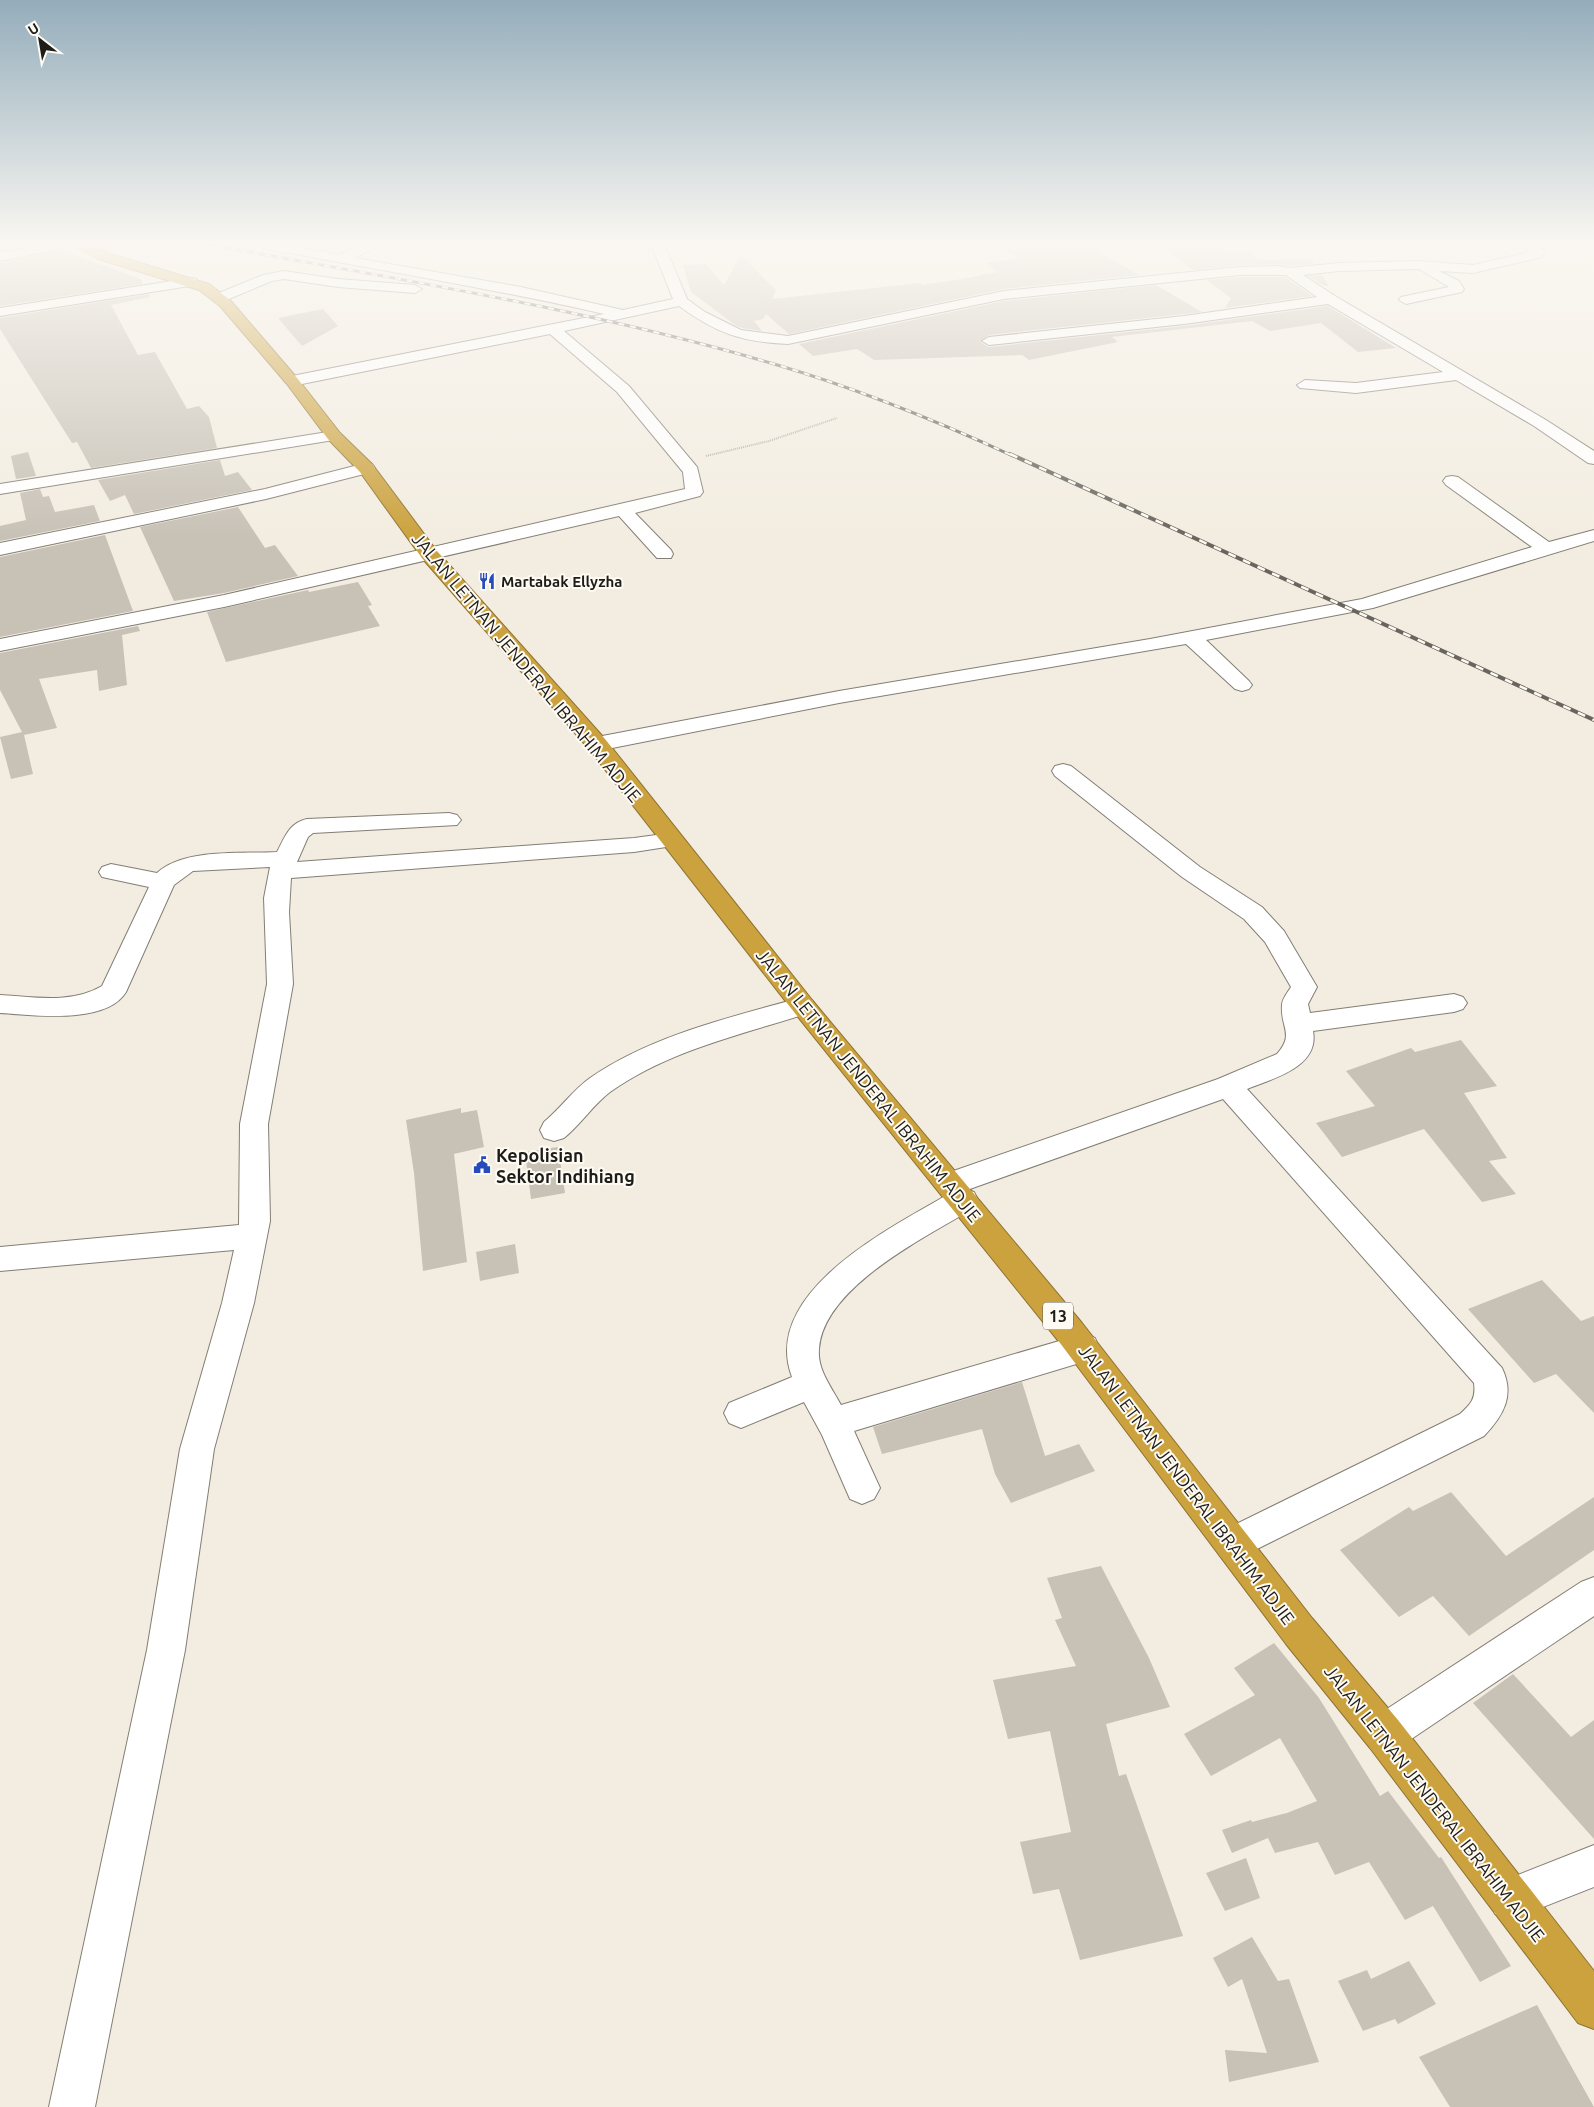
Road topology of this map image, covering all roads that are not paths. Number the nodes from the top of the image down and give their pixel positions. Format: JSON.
{"nodes":[{"id":1,"x":258,"y":342,"type":"edge"},
{"id":2,"x":486,"y":342,"type":"edge"},
{"id":3,"x":569,"y":342,"type":"edge"},
{"id":4,"x":1404,"y":342,"type":"edge"},
{"id":5,"x":1459,"y":375,"type":"junction"},
{"id":6,"x":292,"y":381,"type":"junction"},
{"id":7,"x":1305,"y":385,"type":"dead end"},
{"id":8,"x":334,"y":436,"type":"junction"},
{"id":9,"x":1594,"y":459,"type":"edge"},
{"id":10,"x":366,"y":468,"type":"junction"},
{"id":11,"x":1452,"y":481,"type":"dead end"},
{"id":12,"x":0,"y":489,"type":"edge"},
{"id":13,"x":622,"y":510,"type":"junction"},
{"id":14,"x":1594,"y":535,"type":"edge"},
{"id":15,"x":0,"y":549,"type":"edge"},
{"id":16,"x":1546,"y":549,"type":"junction"},
{"id":17,"x":429,"y":554,"type":"junction"},
{"id":18,"x":664,"y":554,"type":"dead end"},
{"id":19,"x":1190,"y":637,"type":"junction"},
{"id":20,"x":0,"y":645,"type":"edge"},
{"id":21,"x":1242,"y":685,"type":"dead end"},
{"id":22,"x":597,"y":744,"type":"junction"},
{"id":23,"x":1063,"y":771,"type":"dead end"},
{"id":24,"x":449,"y":820,"type":"dead end"},
{"id":25,"x":671,"y":840,"type":"junction"},
{"id":26,"x":283,"y":865,"type":"junction"},
{"id":27,"x":111,"y":872,"type":"dead end"},
{"id":28,"x":163,"y":882,"type":"junction"},
{"id":29,"x":1454,"y":1003,"type":"dead end"},
{"id":30,"x":0,"y":1004,"type":"edge"},
{"id":31,"x":803,"y":1006,"type":"junction"},
{"id":32,"x":1298,"y":1024,"type":"junction"},
{"id":33,"x":1228,"y":1086,"type":"junction"},
{"id":34,"x":554,"y":1130,"type":"dead end"},
{"id":35,"x":956,"y":1192,"type":"junction"},
{"id":36,"x":251,"y":1236,"type":"junction"},
{"id":37,"x":0,"y":1259,"type":"edge"},
{"id":38,"x":1083,"y":1348,"type":"junction"},
{"id":39,"x":811,"y":1384,"type":"junction"},
{"id":40,"x":741,"y":1413,"type":"dead end"},
{"id":41,"x":833,"y":1422,"type":"junction"},
{"id":42,"x":862,"y":1488,"type":"dead end"},
{"id":43,"x":1233,"y":1544,"type":"junction"},
{"id":44,"x":1594,"y":1595,"type":"edge"},
{"id":45,"x":1384,"y":1734,"type":"junction"},
{"id":46,"x":1594,"y":1866,"type":"edge"},
{"id":47,"x":1510,"y":1899,"type":"junction"},
{"id":48,"x":1594,"y":2007,"type":"edge"},
{"id":49,"x":72,"y":2107,"type":"edge"}],
"edges":[{"from":1,"to":6,"type":"highway","name":"JALAN LETNAN JENDERAL IBRAHIM ADJIE","number":"13"},
{"from":2,"to":6,"type":"street"},
{"from":3,"to":13,"type":"street"},
{"from":4,"to":5,"type":"street"},
{"from":5,"to":7,"type":"street"},
{"from":5,"to":9,"type":"street"},
{"from":6,"to":8,"type":"highway","name":"JALAN LETNAN JENDERAL IBRAHIM ADJIE","number":"13"},
{"from":8,"to":10,"type":"highway","name":"JALAN LETNAN JENDERAL IBRAHIM ADJIE","number":"13"},
{"from":8,"to":12,"type":"street"},
{"from":10,"to":15,"type":"street"},
{"from":10,"to":17,"type":"highway","name":"JALAN LETNAN JENDERAL IBRAHIM ADJIE","number":"13"},
{"from":11,"to":16,"type":"street"},
{"from":13,"to":17,"type":"street"},
{"from":13,"to":18,"type":"street"},
{"from":14,"to":16,"type":"street"},
{"from":16,"to":19,"type":"street"},
{"from":17,"to":20,"type":"street"},
{"from":17,"to":22,"type":"highway","name":"JALAN LETNAN JENDERAL IBRAHIM ADJIE","number":"13"},
{"from":19,"to":21,"type":"street"},
{"from":19,"to":22,"type":"street"},
{"from":22,"to":25,"type":"highway","name":"JALAN LETNAN JENDERAL IBRAHIM ADJIE","number":"13"},
{"from":23,"to":32,"type":"street"},
{"from":24,"to":26,"type":"street"},
{"from":25,"to":26,"type":"street"},
{"from":25,"to":31,"type":"highway","name":"JALAN LETNAN JENDERAL IBRAHIM ADJIE","number":"13"},
{"from":26,"to":28,"type":"street"},
{"from":26,"to":36,"type":"street"},
{"from":27,"to":28,"type":"street"},
{"from":28,"to":30,"type":"street"},
{"from":29,"to":32,"type":"street"},
{"from":31,"to":34,"type":"street"},
{"from":31,"to":35,"type":"highway","name":"JALAN LETNAN JENDERAL IBRAHIM ADJIE","number":"13"},
{"from":32,"to":33,"type":"street"},
{"from":33,"to":35,"type":"street"},
{"from":33,"to":43,"type":"street"},
{"from":35,"to":38,"type":"highway","name":"JALAN LETNAN JENDERAL IBRAHIM ADJIE","number":"13"},
{"from":35,"to":39,"type":"street"},
{"from":36,"to":37,"type":"street"},
{"from":36,"to":49,"type":"street"},
{"from":38,"to":41,"type":"street"},
{"from":38,"to":43,"type":"highway","name":"JALAN LETNAN JENDERAL IBRAHIM ADJIE","number":"13"},
{"from":39,"to":40,"type":"street"},
{"from":39,"to":41,"type":"street"},
{"from":41,"to":42,"type":"street"},
{"from":43,"to":45,"type":"highway","name":"JALAN LETNAN JENDERAL IBRAHIM ADJIE","number":"13"},
{"from":44,"to":45,"type":"street"},
{"from":45,"to":47,"type":"highway","name":"JALAN LETNAN JENDERAL IBRAHIM ADJIE","number":"13"},
{"from":46,"to":47,"type":"street"},
{"from":47,"to":48,"type":"highway","name":"JALAN LETNAN JENDERAL IBRAHIM ADJIE","number":"13"}]}
